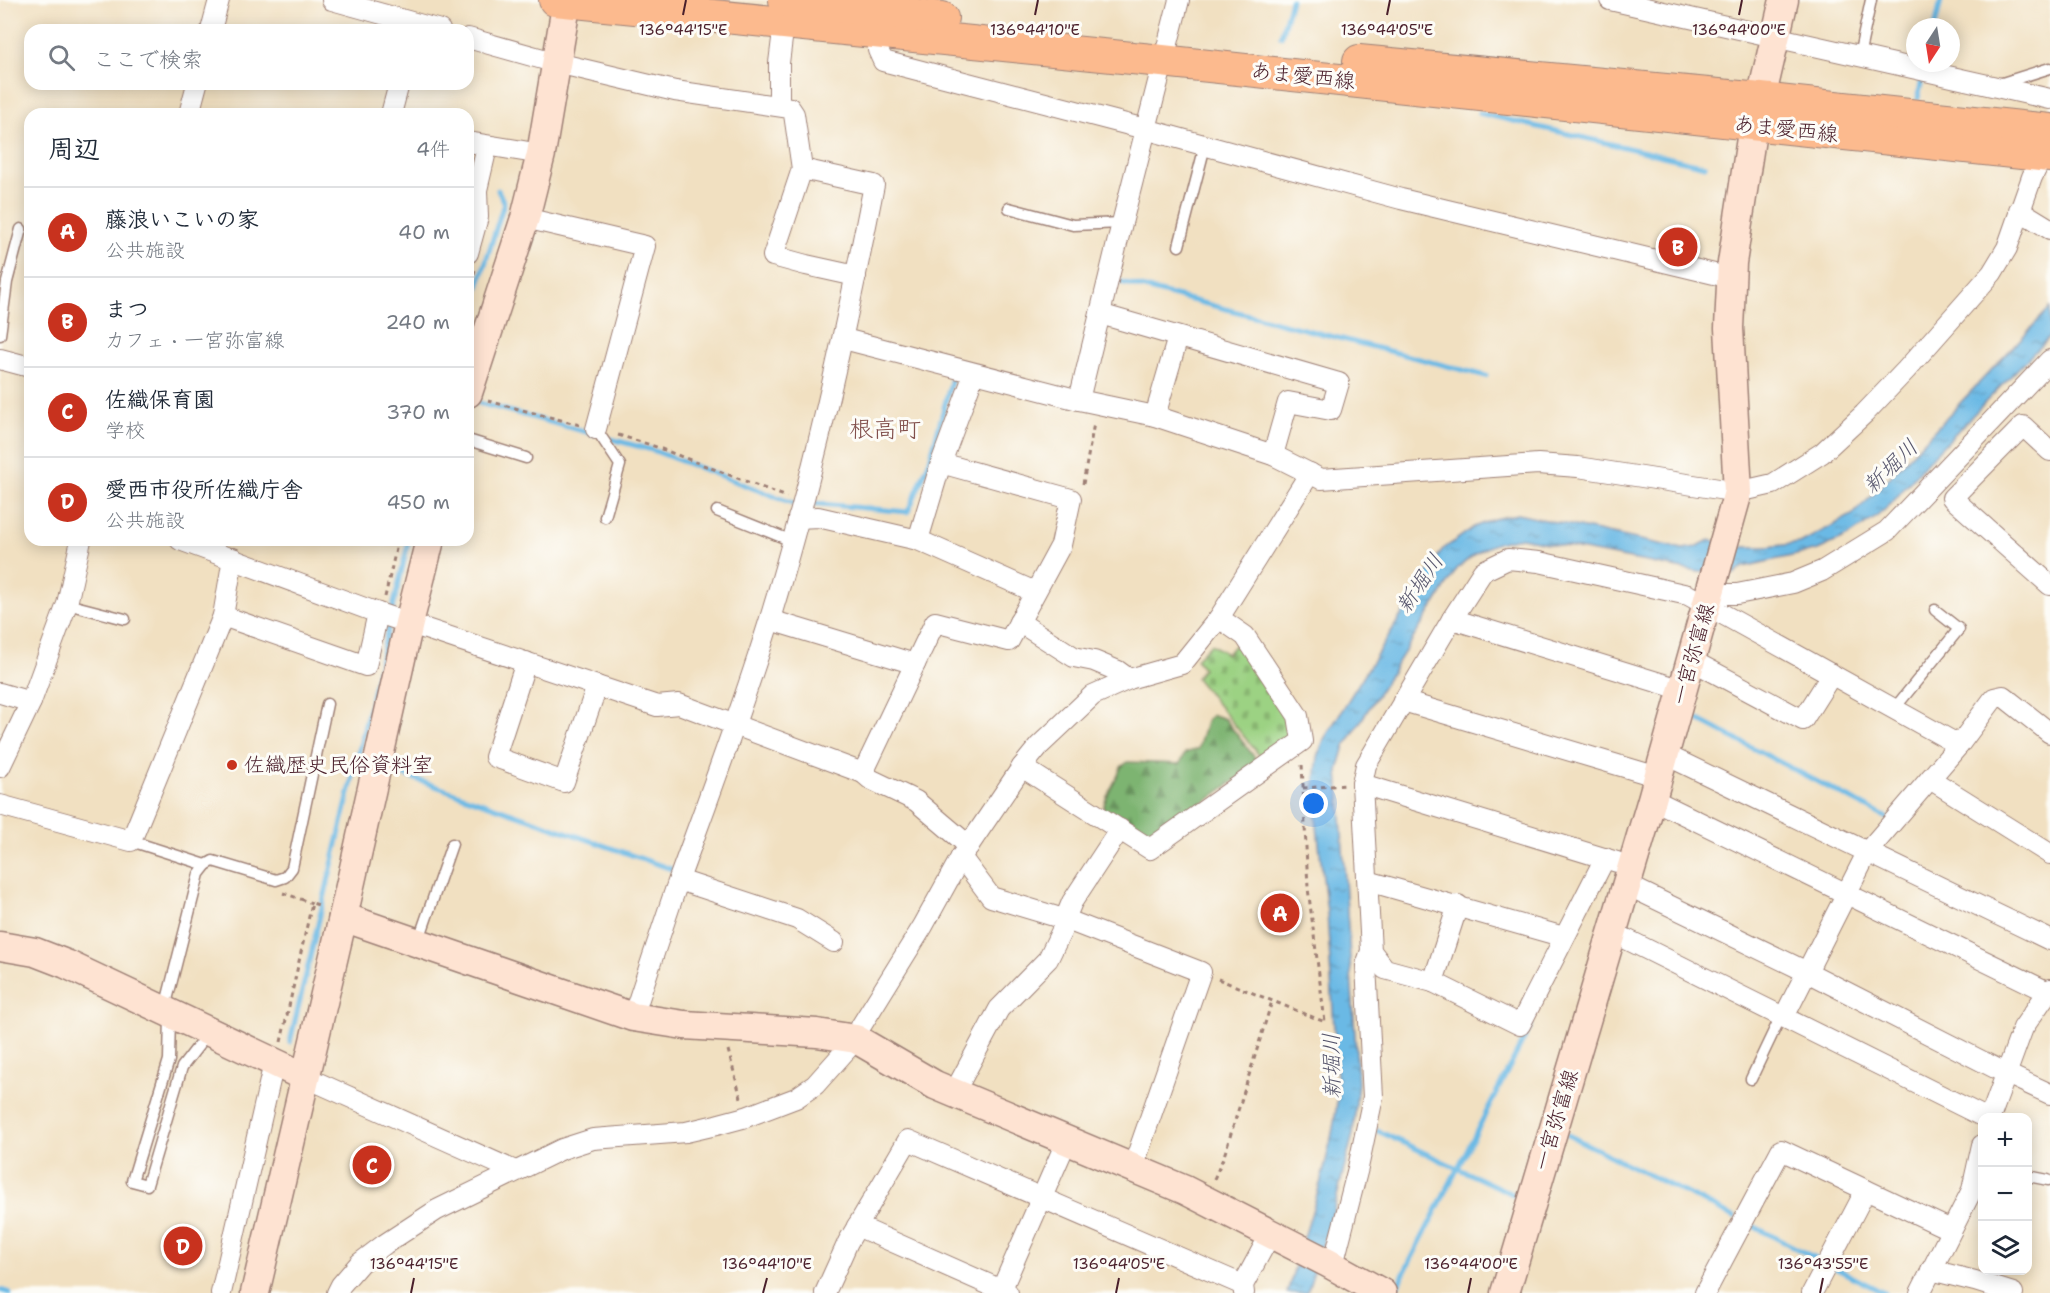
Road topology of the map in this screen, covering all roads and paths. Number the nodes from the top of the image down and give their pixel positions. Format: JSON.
{"nodes":[{"id":1,"x":219,"y":0,"type":"edge"},
{"id":2,"x":332,"y":0,"type":"edge"},
{"id":3,"x":563,"y":0,"type":"edge"},
{"id":4,"x":1179,"y":0,"type":"edge"},
{"id":5,"x":1610,"y":0,"type":"edge"},
{"id":6,"x":1784,"y":0,"type":"edge"},
{"id":7,"x":1870,"y":0,"type":"edge"},
{"id":8,"x":785,"y":12,"type":"edge"},
{"id":9,"x":213,"y":24,"type":"edge"},
{"id":10,"x":408,"y":24,"type":"edge"},
{"id":11,"x":879,"y":33,"type":"junction"},
{"id":12,"x":1775,"y":38,"type":"junction"},
{"id":13,"x":474,"y":40,"type":"edge"},
{"id":14,"x":1164,"y":52,"type":"junction"},
{"id":15,"x":1859,"y":56,"type":"junction"},
{"id":16,"x":557,"y":63,"type":"junction"},
{"id":17,"x":2050,"y":68,"type":"edge"},
{"id":18,"x":1991,"y":86,"type":"junction"},
{"id":19,"x":195,"y":90,"type":"edge"},
{"id":20,"x":397,"y":90,"type":"edge"},
{"id":21,"x":2050,"y":99,"type":"edge"},
{"id":22,"x":779,"y":105,"type":"junction"},
{"id":23,"x":191,"y":108,"type":"edge"},
{"id":24,"x":393,"y":108,"type":"edge"},
{"id":25,"x":1757,"y":112,"type":"junction"},
{"id":26,"x":1145,"y":129,"type":"junction"},
{"id":27,"x":474,"y":144,"type":"edge"},
{"id":28,"x":1205,"y":146,"type":"junction"},
{"id":29,"x":488,"y":147,"type":"junction"},
{"id":30,"x":2048,"y":147,"type":"edge"},
{"id":31,"x":541,"y":154,"type":"junction"},
{"id":32,"x":802,"y":169,"type":"junction"},
{"id":33,"x":1009,"y":208,"type":"dead end"},
{"id":34,"x":2019,"y":210,"type":"junction"},
{"id":35,"x":525,"y":218,"type":"junction"},
{"id":36,"x":1122,"y":223,"type":"junction"},
{"id":37,"x":21,"y":229,"type":"dead end"},
{"id":38,"x":2050,"y":229,"type":"edge"},
{"id":39,"x":474,"y":231,"type":"edge"},
{"id":40,"x":1179,"y":246,"type":"dead end"},
{"id":41,"x":856,"y":276,"type":"junction"},
{"id":42,"x":1731,"y":278,"type":"junction"},
{"id":43,"x":1100,"y":314,"type":"junction"},
{"id":44,"x":0,"y":335,"type":"edge"},
{"id":45,"x":1178,"y":337,"type":"junction"},
{"id":46,"x":844,"y":339,"type":"junction"},
{"id":47,"x":0,"y":359,"type":"edge"},
{"id":48,"x":2050,"y":360,"type":"edge"},
{"id":49,"x":24,"y":365,"type":"edge"},
{"id":50,"x":974,"y":374,"type":"junction"},
{"id":51,"x":474,"y":393,"type":"edge"},
{"id":52,"x":474,"y":396,"type":"edge"},
{"id":53,"x":1088,"y":401,"type":"junction"},
{"id":54,"x":1155,"y":416,"type":"junction"},
{"id":55,"x":596,"y":429,"type":"junction"},
{"id":56,"x":474,"y":442,"type":"edge"},
{"id":57,"x":2050,"y":452,"type":"edge"},
{"id":58,"x":1273,"y":455,"type":"junction"},
{"id":59,"x":526,"y":458,"type":"dead end"},
{"id":60,"x":941,"y":463,"type":"junction"},
{"id":61,"x":1310,"y":473,"type":"junction"},
{"id":62,"x":1737,"y":492,"type":"junction"},
{"id":63,"x":1071,"y":499,"type":"junction"},
{"id":64,"x":800,"y":510,"type":"junction"},
{"id":65,"x":717,"y":511,"type":"dead end"},
{"id":66,"x":605,"y":517,"type":"dead end"},
{"id":67,"x":918,"y":540,"type":"junction"},
{"id":68,"x":792,"y":541,"type":"junction"},
{"id":69,"x":80,"y":546,"type":"edge"},
{"id":70,"x":198,"y":546,"type":"edge"},
{"id":71,"x":397,"y":546,"type":"edge"},
{"id":72,"x":427,"y":546,"type":"edge"},
{"id":73,"x":233,"y":558,"type":"junction"},
{"id":74,"x":2050,"y":585,"type":"edge"},
{"id":75,"x":1035,"y":592,"type":"junction"},
{"id":76,"x":1710,"y":594,"type":"junction"},
{"id":77,"x":67,"y":604,"type":"junction"},
{"id":78,"x":1935,"y":610,"type":"dead end"},
{"id":79,"x":223,"y":616,"type":"junction"},
{"id":80,"x":391,"y":617,"type":"junction"},
{"id":81,"x":1219,"y":618,"type":"junction"},
{"id":82,"x":125,"y":619,"type":"dead end"},
{"id":83,"x":1452,"y":619,"type":"junction"},
{"id":84,"x":770,"y":620,"type":"junction"},
{"id":85,"x":1019,"y":622,"type":"junction"},
{"id":86,"x":1691,"y":660,"type":"junction"},
{"id":87,"x":526,"y":662,"type":"junction"},
{"id":88,"x":915,"y":664,"type":"junction"},
{"id":89,"x":1832,"y":675,"type":"junction"},
{"id":90,"x":1129,"y":679,"type":"junction"},
{"id":91,"x":597,"y":686,"type":"junction"},
{"id":92,"x":1683,"y":690,"type":"junction"},
{"id":93,"x":0,"y":693,"type":"edge"},
{"id":94,"x":1403,"y":701,"type":"junction"},
{"id":95,"x":30,"y":702,"type":"junction"},
{"id":96,"x":327,"y":704,"type":"dead end"},
{"id":97,"x":1894,"y":709,"type":"junction"},
{"id":98,"x":736,"y":725,"type":"junction"},
{"id":99,"x":2050,"y":733,"type":"edge"},
{"id":100,"x":1302,"y":741,"type":"junction"},
{"id":101,"x":1959,"y":745,"type":"junction"},
{"id":102,"x":0,"y":767,"type":"edge"},
{"id":103,"x":1022,"y":767,"type":"junction"},
{"id":104,"x":863,"y":773,"type":"junction"},
{"id":105,"x":1658,"y":777,"type":"junction"},
{"id":106,"x":1929,"y":779,"type":"junction"},
{"id":107,"x":1356,"y":785,"type":"junction"},
{"id":108,"x":1305,"y":788,"type":"junction"},
{"id":109,"x":0,"y":805,"type":"edge"},
{"id":110,"x":1120,"y":830,"type":"junction"},
{"id":111,"x":131,"y":841,"type":"junction"},
{"id":112,"x":452,"y":843,"type":"dead end"},
{"id":113,"x":965,"y":851,"type":"junction"},
{"id":114,"x":1868,"y":851,"type":"junction"},
{"id":115,"x":2050,"y":854,"type":"edge"},
{"id":116,"x":206,"y":865,"type":"junction"},
{"id":117,"x":1620,"y":869,"type":"junction"},
{"id":118,"x":679,"y":880,"type":"junction"},
{"id":119,"x":1368,"y":881,"type":"junction"},
{"id":120,"x":278,"y":892,"type":"dead end"},
{"id":121,"x":1847,"y":893,"type":"junction"},
{"id":122,"x":1458,"y":905,"type":"junction"},
{"id":123,"x":343,"y":917,"type":"junction"},
{"id":124,"x":1066,"y":919,"type":"junction"},
{"id":125,"x":1612,"y":932,"type":"junction"},
{"id":126,"x":1564,"y":937,"type":"junction"},
{"id":127,"x":2050,"y":940,"type":"edge"},
{"id":128,"x":834,"y":942,"type":"dead end"},
{"id":129,"x":418,"y":943,"type":"junction"},
{"id":130,"x":0,"y":945,"type":"edge"},
{"id":131,"x":1371,"y":951,"type":"junction"},
{"id":132,"x":1201,"y":972,"type":"junction"},
{"id":133,"x":1807,"y":972,"type":"junction"},
{"id":134,"x":1433,"y":982,"type":"junction"},
{"id":135,"x":2049,"y":992,"type":"edge"},
{"id":136,"x":1272,"y":1001,"type":"junction"},
{"id":137,"x":167,"y":1012,"type":"junction"},
{"id":138,"x":1783,"y":1016,"type":"junction"},
{"id":139,"x":633,"y":1017,"type":"junction"},
{"id":140,"x":722,"y":1027,"type":"junction"},
{"id":141,"x":209,"y":1032,"type":"junction"},
{"id":142,"x":856,"y":1039,"type":"junction"},
{"id":143,"x":275,"y":1063,"type":"junction"},
{"id":144,"x":2007,"y":1074,"type":"junction"},
{"id":145,"x":305,"y":1077,"type":"junction"},
{"id":146,"x":1751,"y":1078,"type":"dead end"},
{"id":147,"x":954,"y":1094,"type":"junction"},
{"id":148,"x":2050,"y":1094,"type":"edge"},
{"id":149,"x":1978,"y":1113,"type":"edge"},
{"id":150,"x":1990,"y":1113,"type":"edge"},
{"id":151,"x":746,"y":1118,"type":"junction"},
{"id":152,"x":1066,"y":1140,"type":"junction"},
{"id":153,"x":1133,"y":1167,"type":"junction"},
{"id":154,"x":1980,"y":1167,"type":"edge"},
{"id":155,"x":515,"y":1171,"type":"junction"},
{"id":156,"x":2032,"y":1177,"type":"edge"},
{"id":157,"x":2048,"y":1180,"type":"dead end"},
{"id":158,"x":1866,"y":1190,"type":"junction"},
{"id":159,"x":1041,"y":1198,"type":"junction"},
{"id":160,"x":1206,"y":1200,"type":"junction"},
{"id":161,"x":857,"y":1226,"type":"junction"},
{"id":162,"x":1951,"y":1230,"type":"junction"},
{"id":163,"x":1280,"y":1238,"type":"junction"},
{"id":164,"x":1331,"y":1264,"type":"junction"},
{"id":165,"x":1931,"y":1270,"type":"junction"},
{"id":166,"x":1243,"y":1289,"type":"edge"},
{"id":167,"x":1003,"y":1292,"type":"edge"},
{"id":168,"x":221,"y":1293,"type":"edge"},
{"id":169,"x":255,"y":1293,"type":"edge"},
{"id":170,"x":338,"y":1293,"type":"edge"},
{"id":171,"x":825,"y":1293,"type":"edge"},
{"id":172,"x":1382,"y":1293,"type":"edge"},
{"id":173,"x":1505,"y":1293,"type":"edge"},
{"id":174,"x":1705,"y":1293,"type":"edge"},
{"id":175,"x":1812,"y":1293,"type":"edge"},
{"id":176,"x":1920,"y":1293,"type":"edge"},
{"id":177,"x":2013,"y":1293,"type":"edge"}],
"edges":[{"from":1,"to":9,"type":"street"},
{"from":2,"to":10,"type":"street"},
{"from":3,"to":8,"type":"main road","name":"あま愛西線"},
{"from":3,"to":16,"type":"street"},
{"from":4,"to":14,"type":"street"},
{"from":5,"to":12,"type":"street"},
{"from":6,"to":12,"type":"street","name":"一宮弥富線"},
{"from":7,"to":15,"type":"lane"},
{"from":8,"to":11,"type":"main road","name":"あま愛西線"},
{"from":8,"to":14,"type":"main road","name":"あま愛西線"},
{"from":8,"to":22,"type":"street"},
{"from":11,"to":14,"type":"main road","name":"あま愛西線"},
{"from":11,"to":26,"type":"street"},
{"from":12,"to":15,"type":"street"},
{"from":12,"to":25,"type":"street","name":"一宮弥富線"},
{"from":13,"to":16,"type":"street"},
{"from":14,"to":25,"type":"main road","name":"あま愛西線"},
{"from":14,"to":26,"type":"street"},
{"from":15,"to":18,"type":"street"},
{"from":16,"to":22,"type":"street"},
{"from":16,"to":31,"type":"street"},
{"from":17,"to":18,"type":"lane"},
{"from":18,"to":21,"type":"street"},
{"from":19,"to":23,"type":"street"},
{"from":20,"to":24,"type":"street"},
{"from":22,"to":32,"type":"street"},
{"from":25,"to":30,"type":"main road","name":"あま愛西線"},
{"from":25,"to":42,"type":"street","name":"一宮弥富線"},
{"from":26,"to":28,"type":"street"},
{"from":26,"to":36,"type":"street"},
{"from":27,"to":29,"type":"street"},
{"from":28,"to":40,"type":"lane"},
{"from":28,"to":42,"type":"street"},
{"from":29,"to":31,"type":"street"},
{"from":29,"to":39,"type":"street"},
{"from":30,"to":34,"type":"street"},
{"from":31,"to":35,"type":"street"},
{"from":32,"to":41,"type":"street"},
{"from":32,"to":41,"type":"street"},
{"from":33,"to":36,"type":"lane"},
{"from":34,"to":38,"type":"street"},
{"from":34,"to":62,"type":"street"},
{"from":35,"to":51,"type":"street"},
{"from":35,"to":55,"type":"street"},
{"from":36,"to":43,"type":"street"},
{"from":37,"to":44,"type":"lane"},
{"from":41,"to":46,"type":"street"},
{"from":42,"to":62,"type":"street","name":"一宮弥富線"},
{"from":43,"to":45,"type":"street"},
{"from":43,"to":53,"type":"street"},
{"from":45,"to":54,"type":"street"},
{"from":45,"to":58,"type":"street"},
{"from":46,"to":50,"type":"street"},
{"from":46,"to":64,"type":"street"},
{"from":47,"to":49,"type":"street"},
{"from":48,"to":76,"type":"street"},
{"from":50,"to":53,"type":"street"},
{"from":50,"to":60,"type":"street"},
{"from":52,"to":55,"type":"path"},
{"from":53,"to":54,"type":"street"},
{"from":53,"to":63,"type":"path"},
{"from":54,"to":58,"type":"street"},
{"from":55,"to":64,"type":"path"},
{"from":55,"to":66,"type":"lane"},
{"from":56,"to":59,"type":"lane"},
{"from":57,"to":74,"type":"street"},
{"from":58,"to":61,"type":"street"},
{"from":60,"to":63,"type":"street"},
{"from":60,"to":67,"type":"street"},
{"from":61,"to":62,"type":"street"},
{"from":61,"to":81,"type":"street"},
{"from":62,"to":76,"type":"street","name":"一宮弥富線"},
{"from":63,"to":75,"type":"street"},
{"from":64,"to":67,"type":"street"},
{"from":64,"to":68,"type":"street"},
{"from":65,"to":68,"type":"lane"},
{"from":67,"to":75,"type":"street"},
{"from":68,"to":84,"type":"street"},
{"from":69,"to":77,"type":"street"},
{"from":70,"to":73,"type":"street"},
{"from":71,"to":80,"type":"path"},
{"from":72,"to":80,"type":"street"},
{"from":73,"to":79,"type":"street"},
{"from":73,"to":80,"type":"street"},
{"from":75,"to":85,"type":"street"},
{"from":76,"to":83,"type":"street"},
{"from":76,"to":86,"type":"street","name":"一宮弥富線"},
{"from":76,"to":89,"type":"street"},
{"from":77,"to":82,"type":"lane"},
{"from":77,"to":95,"type":"street"},
{"from":78,"to":97,"type":"lane"},
{"from":79,"to":80,"type":"street"},
{"from":79,"to":111,"type":"street"},
{"from":80,"to":87,"type":"street"},
{"from":80,"to":123,"type":"street"},
{"from":81,"to":90,"type":"street"},
{"from":81,"to":100,"type":"street"},
{"from":83,"to":92,"type":"street"},
{"from":83,"to":94,"type":"street"},
{"from":84,"to":88,"type":"street"},
{"from":84,"to":98,"type":"street"},
{"from":85,"to":88,"type":"street"},
{"from":85,"to":90,"type":"street"},
{"from":86,"to":89,"type":"street"},
{"from":86,"to":92,"type":"street","name":"一宮弥富線"},
{"from":87,"to":91,"type":"street"},
{"from":87,"to":91,"type":"street"},
{"from":88,"to":104,"type":"street"},
{"from":89,"to":97,"type":"street"},
{"from":90,"to":103,"type":"street"},
{"from":91,"to":98,"type":"street"},
{"from":92,"to":105,"type":"street","name":"一宮弥富線"},
{"from":93,"to":95,"type":"street"},
{"from":94,"to":105,"type":"street"},
{"from":94,"to":107,"type":"street"},
{"from":95,"to":102,"type":"street"},
{"from":96,"to":116,"type":"lane"},
{"from":97,"to":101,"type":"street"},
{"from":98,"to":104,"type":"street"},
{"from":98,"to":118,"type":"street"},
{"from":99,"to":101,"type":"street"},
{"from":100,"to":108,"type":"path"},
{"from":100,"to":110,"type":"street"},
{"from":101,"to":106,"type":"street"},
{"from":103,"to":110,"type":"street"},
{"from":103,"to":113,"type":"street"},
{"from":104,"to":113,"type":"street"},
{"from":105,"to":114,"type":"street"},
{"from":105,"to":117,"type":"street","name":"一宮弥富線"},
{"from":105,"to":121,"type":"street"},
{"from":106,"to":114,"type":"street"},
{"from":106,"to":115,"type":"street"},
{"from":107,"to":108,"type":"path"},
{"from":107,"to":117,"type":"street"},
{"from":107,"to":119,"type":"street"},
{"from":108,"to":136,"type":"path"},
{"from":109,"to":111,"type":"street"},
{"from":110,"to":124,"type":"street"},
{"from":111,"to":116,"type":"lane"},
{"from":112,"to":129,"type":"lane"},
{"from":113,"to":124,"type":"street"},
{"from":113,"to":142,"type":"street"},
{"from":114,"to":121,"type":"street"},
{"from":114,"to":127,"type":"street"},
{"from":116,"to":137,"type":"lane"},
{"from":117,"to":125,"type":"street","name":"一宮弥富線"},
{"from":117,"to":126,"type":"street"},
{"from":117,"to":133,"type":"street"},
{"from":118,"to":128,"type":"street"},
{"from":118,"to":139,"type":"street"},
{"from":119,"to":122,"type":"street"},
{"from":119,"to":131,"type":"street"},
{"from":120,"to":143,"type":"path"},
{"from":121,"to":133,"type":"street"},
{"from":121,"to":135,"type":"street"},
{"from":122,"to":126,"type":"street"},
{"from":122,"to":134,"type":"street"},
{"from":123,"to":129,"type":"street"},
{"from":123,"to":145,"type":"street"},
{"from":124,"to":132,"type":"street"},
{"from":124,"to":147,"type":"street"},
{"from":125,"to":138,"type":"street"},
{"from":125,"to":173,"type":"street","name":"一宮弥富線"},
{"from":126,"to":134,"type":"street"},
{"from":129,"to":139,"type":"street"},
{"from":130,"to":137,"type":"street"},
{"from":131,"to":134,"type":"street"},
{"from":131,"to":164,"type":"street"},
{"from":132,"to":136,"type":"path"},
{"from":132,"to":153,"type":"street"},
{"from":133,"to":138,"type":"street"},
{"from":133,"to":144,"type":"street"},
{"from":135,"to":144,"type":"street"},
{"from":136,"to":160,"type":"path"},
{"from":137,"to":141,"type":"street"},
{"from":137,"to":141,"type":"lane"},
{"from":138,"to":146,"type":"lane"},
{"from":138,"to":149,"type":"street"},
{"from":139,"to":140,"type":"street"},
{"from":140,"to":142,"type":"street"},
{"from":140,"to":151,"type":"path"},
{"from":141,"to":143,"type":"street"},
{"from":142,"to":147,"type":"street"},
{"from":142,"to":151,"type":"street"},
{"from":143,"to":145,"type":"street"},
{"from":143,"to":168,"type":"street"},
{"from":144,"to":148,"type":"street"},
{"from":144,"to":150,"type":"street"},
{"from":145,"to":155,"type":"street"},
{"from":145,"to":169,"type":"street"},
{"from":147,"to":152,"type":"street"},
{"from":151,"to":155,"type":"street"},
{"from":152,"to":153,"type":"street"},
{"from":152,"to":159,"type":"street"},
{"from":153,"to":160,"type":"street"},
{"from":154,"to":162,"type":"street"},
{"from":155,"to":170,"type":"street"},
{"from":156,"to":157,"type":"lane"},
{"from":158,"to":162,"type":"street"},
{"from":158,"to":174,"type":"street"},
{"from":158,"to":175,"type":"street"},
{"from":159,"to":161,"type":"street"},
{"from":159,"to":166,"type":"street"},
{"from":159,"to":167,"type":"street"},
{"from":160,"to":163,"type":"street"},
{"from":161,"to":167,"type":"street"},
{"from":161,"to":171,"type":"street"},
{"from":162,"to":165,"type":"street"},
{"from":163,"to":164,"type":"street"},
{"from":163,"to":166,"type":"street"},
{"from":164,"to":172,"type":"street"},
{"from":165,"to":176,"type":"street"},
{"from":165,"to":177,"type":"street"}]}
